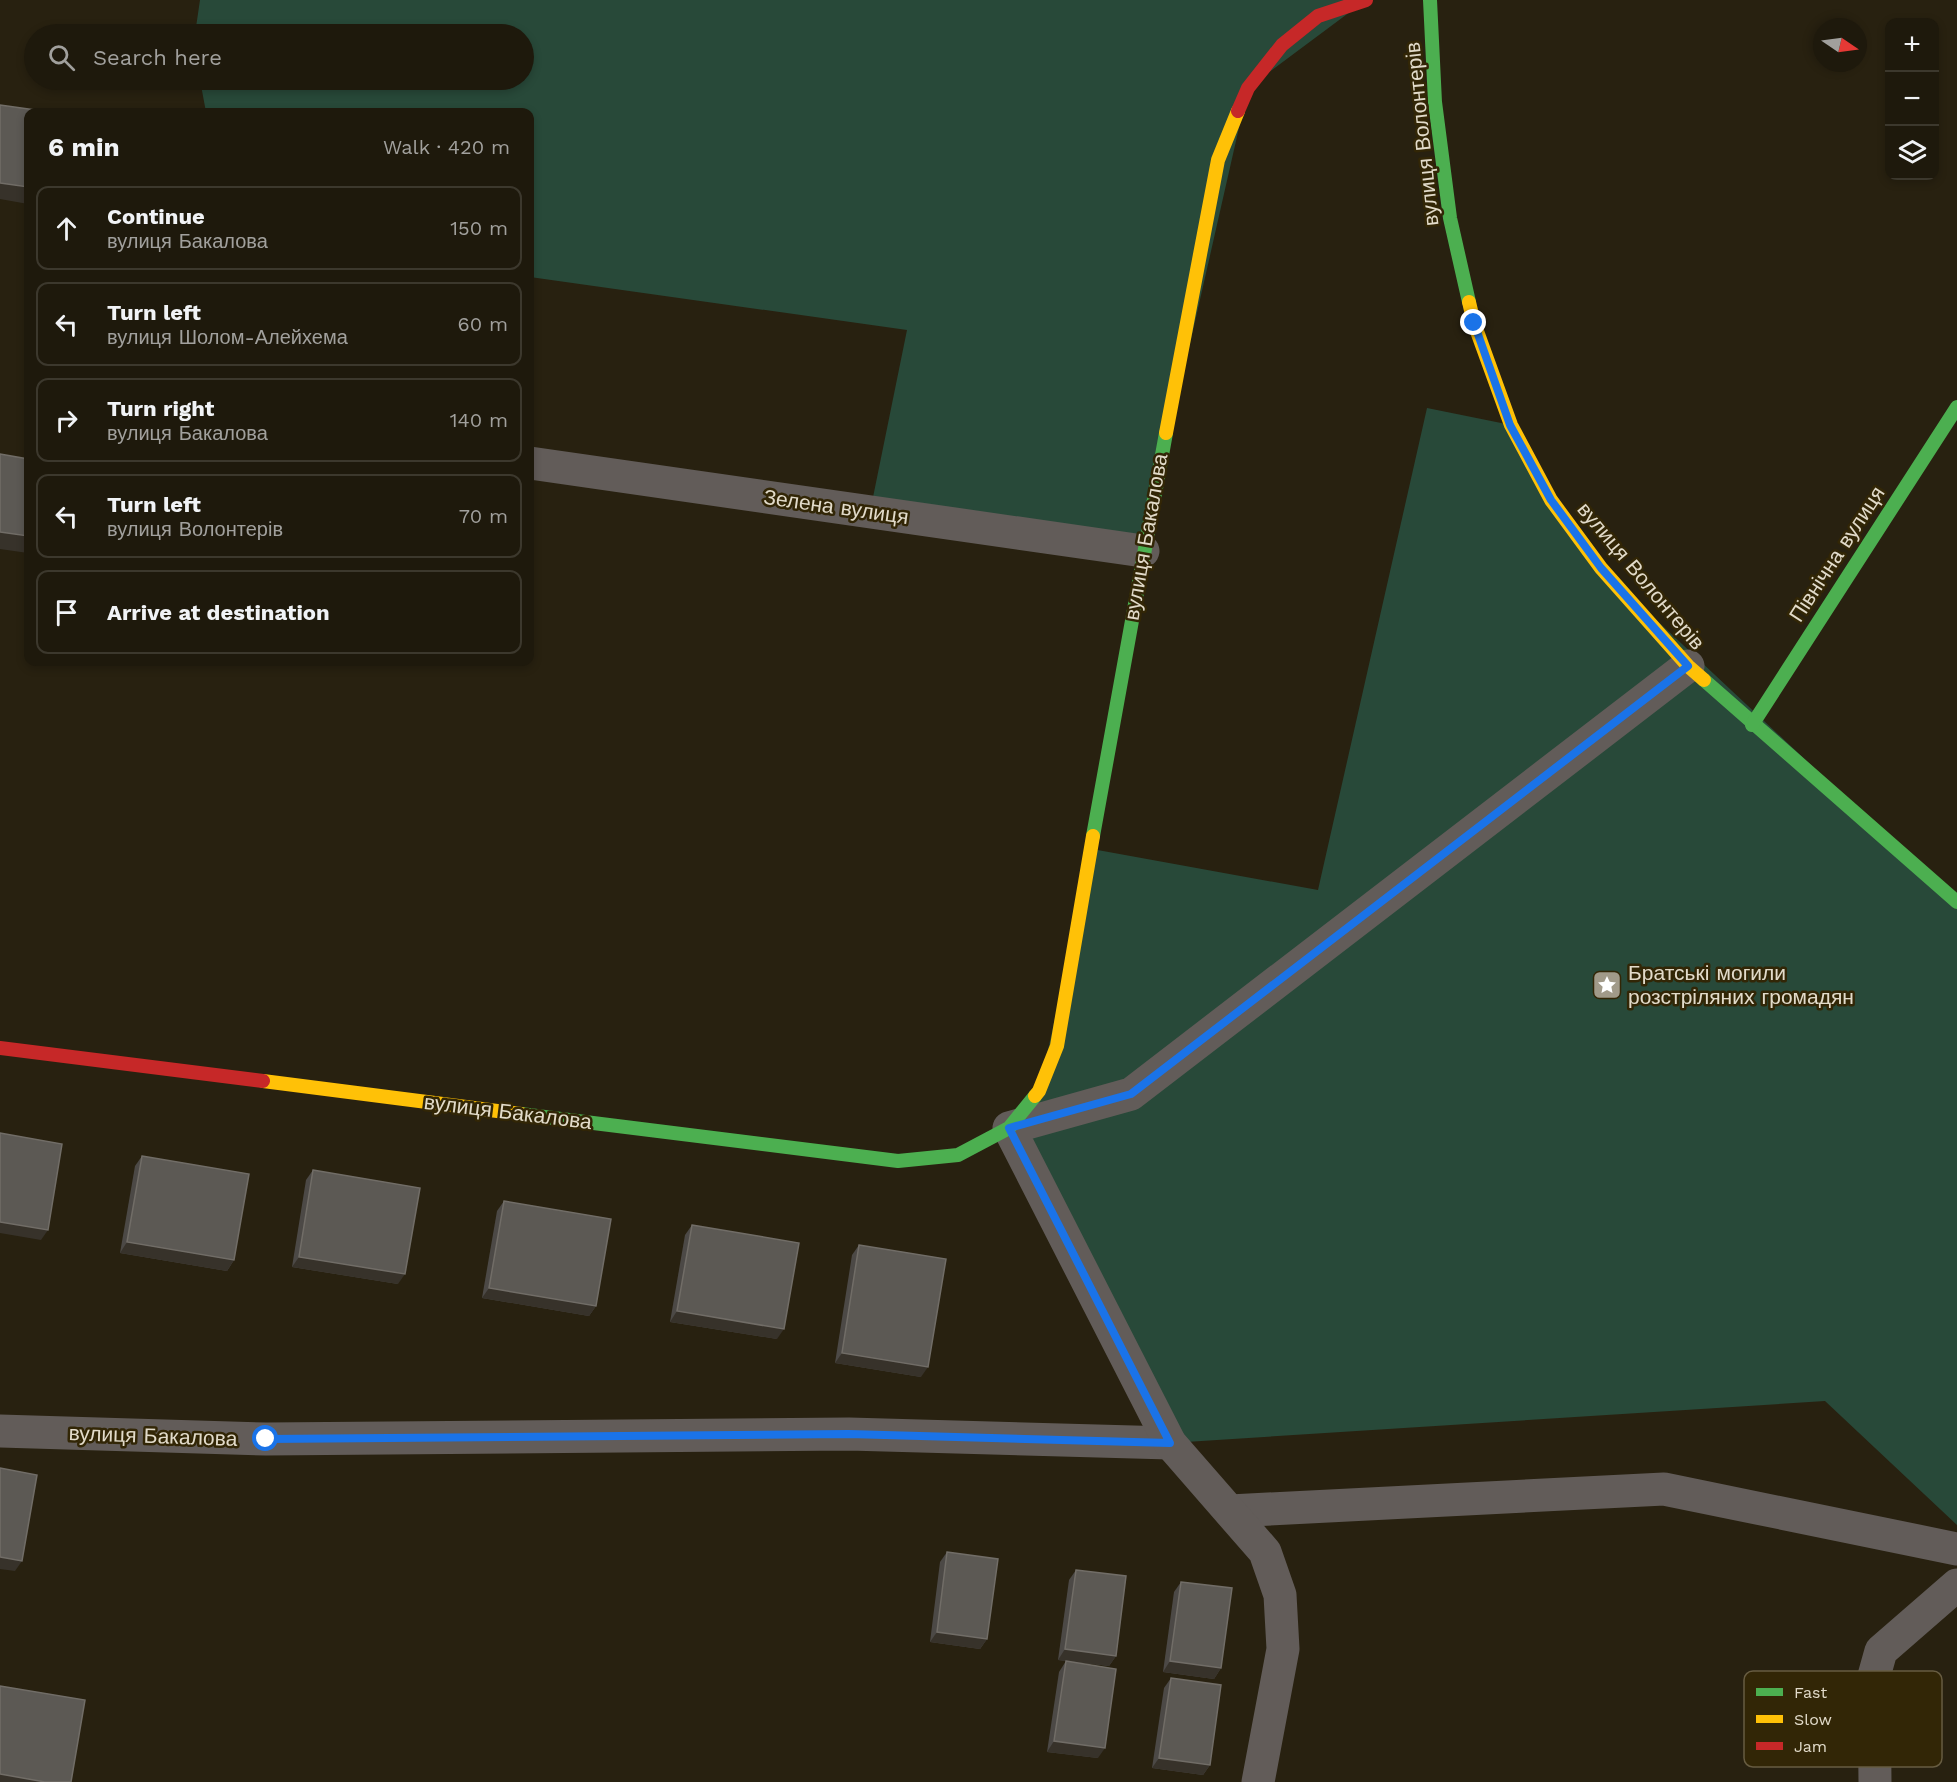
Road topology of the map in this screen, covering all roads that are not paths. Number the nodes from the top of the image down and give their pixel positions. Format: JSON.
{"nodes":[{"id":1,"x":1366,"y":0,"type":"edge"},
{"id":2,"x":1430,"y":0,"type":"edge"},
{"id":3,"x":1957,"y":406,"type":"edge"},
{"id":4,"x":534,"y":464,"type":"edge"},
{"id":5,"x":1143,"y":551,"type":"junction"},
{"id":6,"x":1688,"y":666,"type":"junction"},
{"id":7,"x":1752,"y":725,"type":"junction"},
{"id":8,"x":1957,"y":902,"type":"edge"},
{"id":9,"x":0,"y":1048,"type":"edge"},
{"id":10,"x":1009,"y":1128,"type":"junction"},
{"id":11,"x":0,"y":1431,"type":"edge"},
{"id":12,"x":1170,"y":1443,"type":"junction"},
{"id":13,"x":1230,"y":1511,"type":"junction"},
{"id":14,"x":1957,"y":1549,"type":"edge"},
{"id":15,"x":1957,"y":1585,"type":"edge"},
{"id":16,"x":1875,"y":1671,"type":"edge"},
{"id":17,"x":1875,"y":1767,"type":"edge"},
{"id":18,"x":1258,"y":1782,"type":"edge"},
{"id":19,"x":1875,"y":1782,"type":"edge"}],
"edges":[{"from":1,"to":5,"type":"street","name":"вулиця Бакалова"},
{"from":2,"to":6,"type":"street","name":"вулиця Волонтерів"},
{"from":3,"to":7,"type":"street","name":"Північна вулиця"},
{"from":4,"to":5,"type":"street","name":"Зелена вулиця"},
{"from":5,"to":10,"type":"street","name":"вулиця Бакалова"},
{"from":6,"to":7,"type":"street","name":"вулиця Волонтерів"},
{"from":6,"to":10,"type":"street","name":"вулиця Бакалова"},
{"from":7,"to":8,"type":"street","name":"вулиця Волонтерів"},
{"from":9,"to":10,"type":"street","name":"вулиця Бакалова"},
{"from":10,"to":12,"type":"street"},
{"from":11,"to":12,"type":"street","name":"вулиця Бакалова"},
{"from":12,"to":13,"type":"street"},
{"from":13,"to":14,"type":"street"},
{"from":13,"to":18,"type":"street"},
{"from":15,"to":16,"type":"street"},
{"from":17,"to":19,"type":"street"}]}
